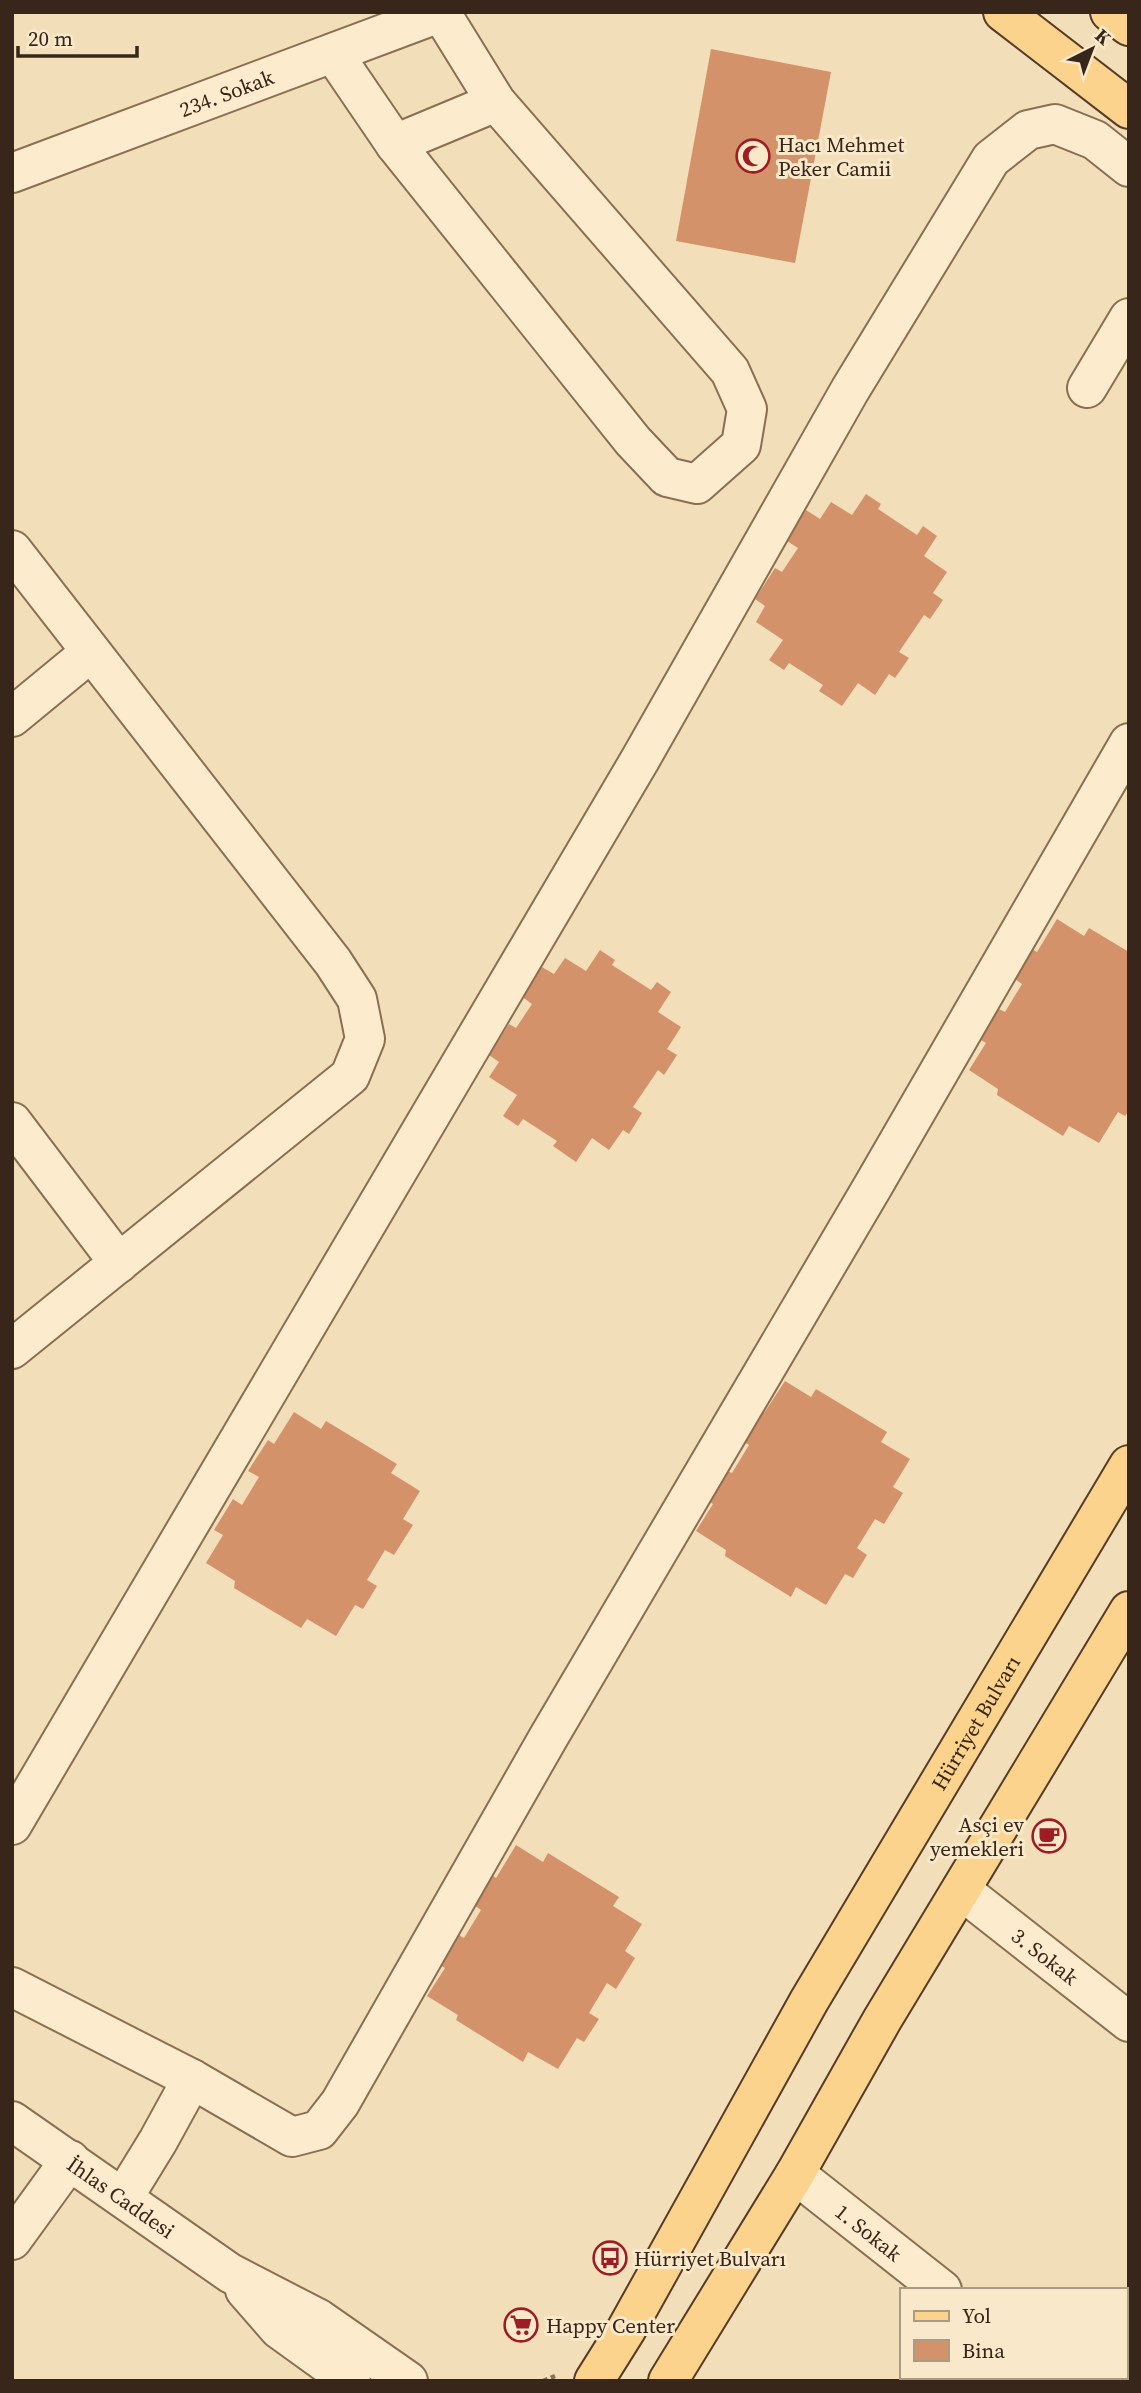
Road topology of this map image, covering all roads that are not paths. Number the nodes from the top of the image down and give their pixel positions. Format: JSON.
{"nodes":[{"id":1,"x":442,"y":12,"type":"edge"},
{"id":2,"x":1003,"y":12,"type":"edge"},
{"id":3,"x":1110,"y":12,"type":"edge"},
{"id":4,"x":1129,"y":26,"type":"edge"},
{"id":5,"x":333,"y":53,"type":"junction"},
{"id":6,"x":496,"y":102,"type":"junction"},
{"id":7,"x":1129,"y":109,"type":"edge"},
{"id":8,"x":395,"y":144,"type":"junction"},
{"id":9,"x":1129,"y":167,"type":"edge"},
{"id":10,"x":12,"y":173,"type":"edge"},
{"id":11,"x":1129,"y":318,"type":"edge"},
{"id":12,"x":1087,"y":388,"type":"dead end"},
{"id":13,"x":12,"y":550,"type":"edge"},
{"id":14,"x":91,"y":652,"type":"junction"},
{"id":15,"x":12,"y":718,"type":"edge"},
{"id":16,"x":1129,"y":743,"type":"edge"},
{"id":17,"x":12,"y":1122,"type":"edge"},
{"id":18,"x":119,"y":1263,"type":"junction"},
{"id":19,"x":12,"y":1349,"type":"edge"},
{"id":20,"x":1129,"y":1465,"type":"edge"},
{"id":21,"x":1129,"y":1611,"type":"edge"},
{"id":22,"x":12,"y":1825,"type":"edge"},
{"id":23,"x":961,"y":1889,"type":"junction"},
{"id":24,"x":12,"y":1987,"type":"edge"},
{"id":25,"x":1129,"y":2022,"type":"edge"},
{"id":26,"x":192,"y":2079,"type":"junction"},
{"id":27,"x":12,"y":2121,"type":"edge"},
{"id":28,"x":71,"y":2160,"type":"junction"},
{"id":29,"x":795,"y":2174,"type":"junction"},
{"id":30,"x":123,"y":2198,"type":"junction"},
{"id":31,"x":12,"y":2240,"type":"edge"},
{"id":32,"x":230,"y":2273,"type":"junction"},
{"id":33,"x":939,"y":2288,"type":"edge"},
{"id":34,"x":351,"y":2381,"type":"edge"},
{"id":35,"x":408,"y":2381,"type":"edge"},
{"id":36,"x":594,"y":2381,"type":"edge"},
{"id":37,"x":668,"y":2381,"type":"edge"}],
"edges":[{"from":1,"to":5,"type":"street","name":"234. Sokak"},
{"from":1,"to":6,"type":"street"},
{"from":2,"to":7,"type":"main road"},
{"from":3,"to":4,"type":"main road"},
{"from":5,"to":8,"type":"street"},
{"from":5,"to":10,"type":"street","name":"234. Sokak"},
{"from":6,"to":8,"type":"street"},
{"from":6,"to":8,"type":"street"},
{"from":9,"to":22,"type":"street"},
{"from":11,"to":12,"type":"street"},
{"from":13,"to":14,"type":"street"},
{"from":14,"to":15,"type":"street"},
{"from":14,"to":18,"type":"street"},
{"from":16,"to":26,"type":"street"},
{"from":17,"to":18,"type":"street"},
{"from":18,"to":19,"type":"street"},
{"from":20,"to":36,"type":"main road","name":"Hürriyet Bulvarı"},
{"from":21,"to":23,"type":"main road"},
{"from":23,"to":25,"type":"street","name":"3. Sokak"},
{"from":23,"to":29,"type":"main road"},
{"from":24,"to":26,"type":"street"},
{"from":26,"to":30,"type":"street"},
{"from":27,"to":28,"type":"street","name":"İhlas Caddesi"},
{"from":28,"to":30,"type":"street","name":"İhlas Caddesi"},
{"from":28,"to":31,"type":"street"},
{"from":29,"to":33,"type":"street","name":"1. Sokak"},
{"from":29,"to":37,"type":"main road"},
{"from":30,"to":32,"type":"street","name":"İhlas Caddesi"},
{"from":32,"to":34,"type":"street","name":"İhlas Caddesi"},
{"from":32,"to":35,"type":"street","name":"İhlas Caddesi"}]}
